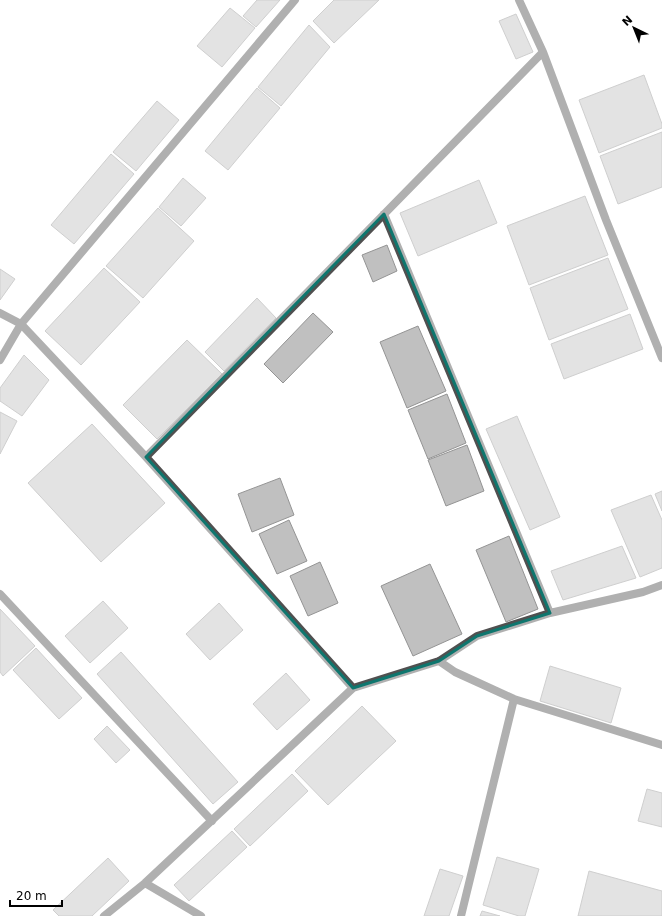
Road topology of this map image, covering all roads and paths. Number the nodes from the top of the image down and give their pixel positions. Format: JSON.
{"nodes":[{"id":1,"x":295,"y":0,"type":"edge"},
{"id":2,"x":519,"y":0,"type":"edge"},
{"id":3,"x":543,"y":52,"type":"junction"},
{"id":4,"x":384,"y":214,"type":"junction"},
{"id":5,"x":0,"y":313,"type":"edge"},
{"id":6,"x":21,"y":324,"type":"junction"},
{"id":7,"x":662,"y":358,"type":"edge"},
{"id":8,"x":0,"y":360,"type":"edge"},
{"id":9,"x":146,"y":457,"type":"junction"},
{"id":10,"x":662,"y":585,"type":"edge"},
{"id":11,"x":0,"y":594,"type":"edge"},
{"id":12,"x":550,"y":613,"type":"junction"},
{"id":13,"x":439,"y":661,"type":"junction"},
{"id":14,"x":353,"y":688,"type":"junction"},
{"id":15,"x":514,"y":699,"type":"junction"},
{"id":16,"x":662,"y":745,"type":"edge"},
{"id":17,"x":212,"y":821,"type":"junction"},
{"id":18,"x":145,"y":883,"type":"junction"},
{"id":19,"x":104,"y":916,"type":"edge"},
{"id":20,"x":201,"y":916,"type":"edge"},
{"id":21,"x":461,"y":916,"type":"edge"}],
"edges":[{"from":1,"to":6,"type":"street"},
{"from":2,"to":3,"type":"street"},
{"from":3,"to":4,"type":"street"},
{"from":3,"to":7,"type":"street"},
{"from":4,"to":9,"type":"street"},
{"from":4,"to":12,"type":"street"},
{"from":5,"to":6,"type":"street"},
{"from":6,"to":8,"type":"street"},
{"from":6,"to":9,"type":"street"},
{"from":9,"to":14,"type":"street"},
{"from":10,"to":12,"type":"street"},
{"from":11,"to":17,"type":"street"},
{"from":12,"to":13,"type":"street"},
{"from":13,"to":14,"type":"street"},
{"from":13,"to":15,"type":"street"},
{"from":14,"to":17,"type":"street"},
{"from":15,"to":16,"type":"street"},
{"from":15,"to":21,"type":"street"},
{"from":17,"to":18,"type":"street"},
{"from":18,"to":19,"type":"street"},
{"from":18,"to":20,"type":"street"}]}
